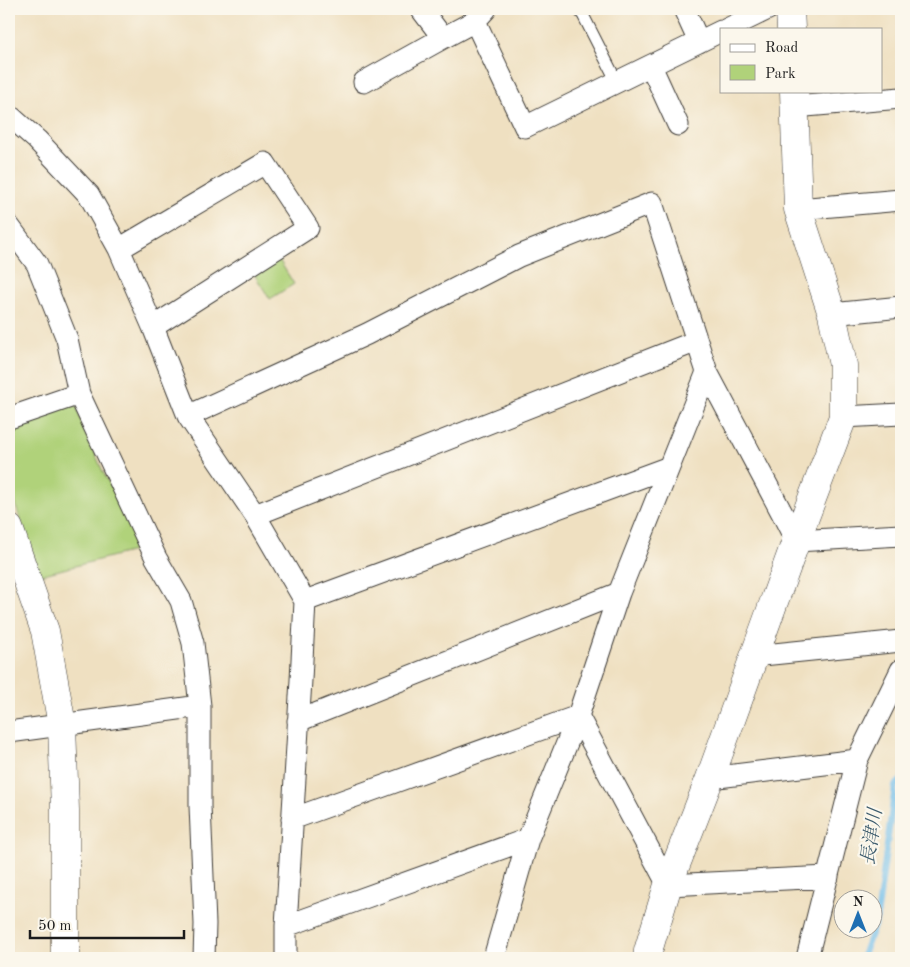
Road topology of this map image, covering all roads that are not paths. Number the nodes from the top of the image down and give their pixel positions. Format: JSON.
{"nodes":[{"id":1,"x":421,"y":9,"type":"edge"},
{"id":2,"x":578,"y":9,"type":"edge"},
{"id":3,"x":684,"y":9,"type":"edge"},
{"id":4,"x":768,"y":9,"type":"edge"},
{"id":5,"x":790,"y":9,"type":"edge"},
{"id":6,"x":480,"y":15,"type":"edge"},
{"id":7,"x":729,"y":28,"type":"edge"},
{"id":8,"x":791,"y":28,"type":"edge"},
{"id":9,"x":720,"y":32,"type":"edge"},
{"id":10,"x":443,"y":38,"type":"junction"},
{"id":11,"x":700,"y":42,"type":"junction"},
{"id":12,"x":651,"y":66,"type":"junction"},
{"id":13,"x":364,"y":82,"type":"dead end"},
{"id":14,"x":617,"y":82,"type":"junction"},
{"id":15,"x":901,"y":98,"type":"edge"},
{"id":16,"x":794,"y":99,"type":"edge"},
{"id":17,"x":9,"y":115,"type":"edge"},
{"id":18,"x":678,"y":124,"type":"dead end"},
{"id":19,"x":901,"y":200,"type":"edge"},
{"id":20,"x":798,"y":209,"type":"junction"},
{"id":21,"x":9,"y":226,"type":"edge"},
{"id":22,"x":119,"y":249,"type":"junction"},
{"id":23,"x":901,"y":307,"type":"edge"},
{"id":24,"x":832,"y":314,"type":"junction"},
{"id":25,"x":152,"y":328,"type":"junction"},
{"id":26,"x":697,"y":342,"type":"junction"},
{"id":27,"x":707,"y":372,"type":"junction"},
{"id":28,"x":79,"y":394,"type":"junction"},
{"id":29,"x":901,"y":414,"type":"edge"},
{"id":30,"x":188,"y":416,"type":"junction"},
{"id":31,"x":9,"y":418,"type":"edge"},
{"id":32,"x":843,"y":418,"type":"junction"},
{"id":33,"x":669,"y":467,"type":"junction"},
{"id":34,"x":255,"y":515,"type":"junction"},
{"id":35,"x":9,"y":528,"type":"edge"},
{"id":36,"x":901,"y":535,"type":"edge"},
{"id":37,"x":796,"y":541,"type":"junction"},
{"id":38,"x":619,"y":593,"type":"junction"},
{"id":39,"x":305,"y":601,"type":"junction"},
{"id":40,"x":901,"y":641,"type":"edge"},
{"id":41,"x":754,"y":656,"type":"junction"},
{"id":42,"x":901,"y":670,"type":"edge"},
{"id":43,"x":200,"y":706,"type":"junction"},
{"id":44,"x":578,"y":716,"type":"junction"},
{"id":45,"x":298,"y":721,"type":"junction"},
{"id":46,"x":62,"y":725,"type":"junction"},
{"id":47,"x":9,"y":732,"type":"edge"},
{"id":48,"x":857,"y":760,"type":"junction"},
{"id":49,"x":710,"y":778,"type":"junction"},
{"id":50,"x":292,"y":819,"type":"junction"},
{"id":51,"x":528,"y":839,"type":"junction"},
{"id":52,"x":828,"y":877,"type":"junction"},
{"id":53,"x":668,"y":885,"type":"junction"},
{"id":54,"x":286,"y":926,"type":"junction"},
{"id":55,"x":65,"y":958,"type":"edge"},
{"id":56,"x":204,"y":958,"type":"edge"},
{"id":57,"x":286,"y":958,"type":"edge"},
{"id":58,"x":493,"y":958,"type":"edge"},
{"id":59,"x":647,"y":958,"type":"edge"},
{"id":60,"x":807,"y":958,"type":"edge"}],
"edges":[{"from":1,"to":10,"type":"street"},
{"from":2,"to":14,"type":"lane"},
{"from":3,"to":11,"type":"street"},
{"from":4,"to":7,"type":"street"},
{"from":5,"to":8,"type":"street"},
{"from":6,"to":10,"type":"street"},
{"from":6,"to":14,"type":"street"},
{"from":9,"to":11,"type":"street"},
{"from":10,"to":13,"type":"street"},
{"from":11,"to":12,"type":"street"},
{"from":12,"to":14,"type":"street"},
{"from":12,"to":18,"type":"street"},
{"from":15,"to":16,"type":"street"},
{"from":16,"to":20,"type":"street"},
{"from":17,"to":22,"type":"street"},
{"from":19,"to":20,"type":"street"},
{"from":20,"to":24,"type":"street"},
{"from":21,"to":28,"type":"street"},
{"from":22,"to":25,"type":"street"},
{"from":22,"to":25,"type":"street"},
{"from":23,"to":24,"type":"street"},
{"from":24,"to":32,"type":"street"},
{"from":25,"to":30,"type":"street"},
{"from":26,"to":27,"type":"street"},
{"from":26,"to":30,"type":"street"},
{"from":26,"to":34,"type":"street"},
{"from":27,"to":33,"type":"street"},
{"from":27,"to":37,"type":"street"},
{"from":28,"to":31,"type":"street"},
{"from":28,"to":43,"type":"street"},
{"from":29,"to":32,"type":"street"},
{"from":30,"to":34,"type":"street"},
{"from":32,"to":37,"type":"street"},
{"from":33,"to":38,"type":"street"},
{"from":33,"to":39,"type":"street"},
{"from":34,"to":39,"type":"street"},
{"from":35,"to":46,"type":"street"},
{"from":36,"to":37,"type":"street"},
{"from":37,"to":41,"type":"street"},
{"from":38,"to":44,"type":"street"},
{"from":38,"to":45,"type":"street"},
{"from":39,"to":45,"type":"street"},
{"from":40,"to":41,"type":"street"},
{"from":41,"to":49,"type":"street"},
{"from":42,"to":48,"type":"street"},
{"from":43,"to":46,"type":"street"},
{"from":43,"to":56,"type":"street"},
{"from":44,"to":50,"type":"street"},
{"from":44,"to":51,"type":"street"},
{"from":44,"to":53,"type":"street"},
{"from":45,"to":50,"type":"street"},
{"from":46,"to":47,"type":"street"},
{"from":46,"to":55,"type":"street"},
{"from":48,"to":49,"type":"street"},
{"from":48,"to":52,"type":"street"},
{"from":49,"to":53,"type":"street"},
{"from":50,"to":54,"type":"street"},
{"from":51,"to":54,"type":"street"},
{"from":51,"to":58,"type":"street"},
{"from":52,"to":53,"type":"street"},
{"from":52,"to":60,"type":"street"},
{"from":53,"to":59,"type":"street"},
{"from":54,"to":57,"type":"street"}]}
